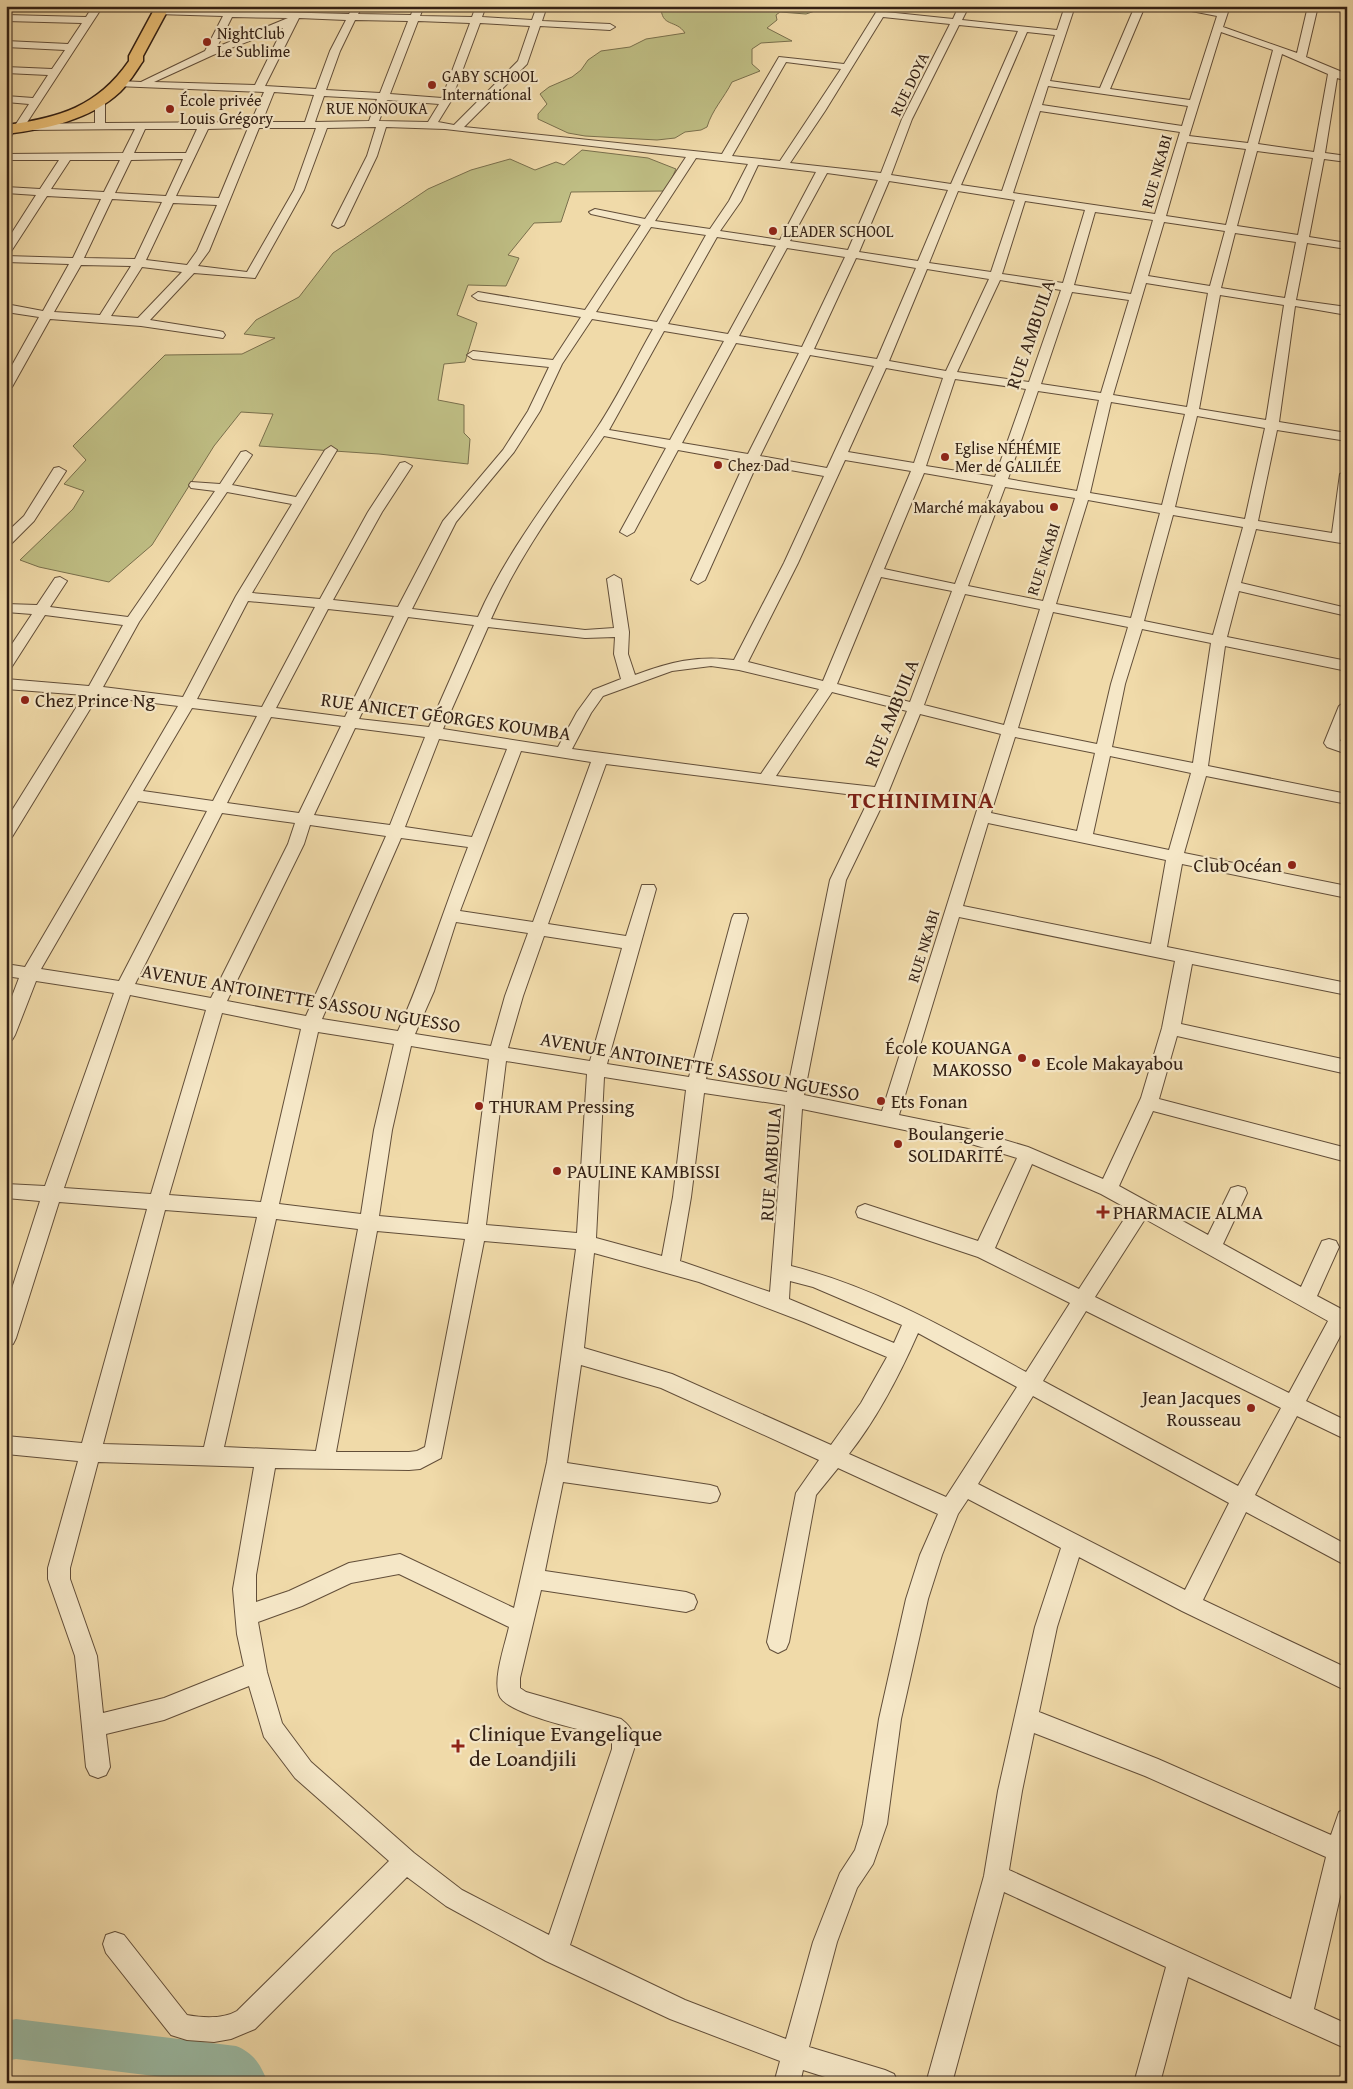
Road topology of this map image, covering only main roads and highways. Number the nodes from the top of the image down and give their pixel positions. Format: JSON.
{"nodes":[{"id":1,"x":161,"y":9,"type":"edge"},
{"id":2,"x":136,"y":56,"type":"junction"},
{"id":3,"x":13,"y":129,"type":"edge"}],
"edges":[{"from":1,"to":2,"type":"highway"},
{"from":2,"to":3,"type":"highway"},
{"from":2,"to":3,"type":"highway"}]}
